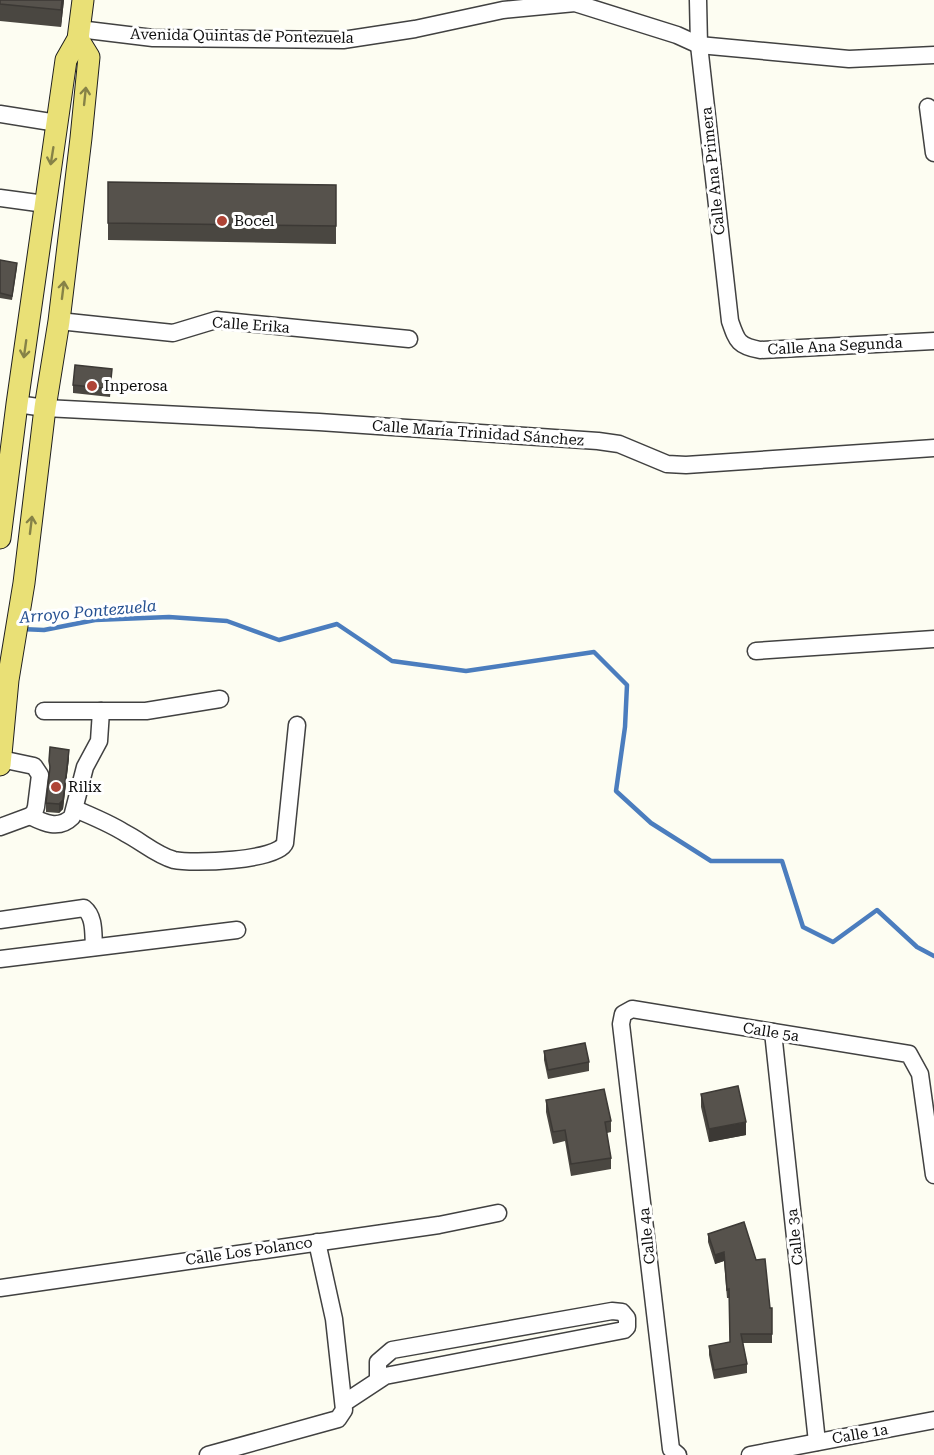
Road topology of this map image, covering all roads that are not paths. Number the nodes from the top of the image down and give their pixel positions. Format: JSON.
{"nodes":[{"id":1,"x":83,"y":0,"type":"edge"},
{"id":2,"x":698,"y":0,"type":"edge"},
{"id":3,"x":577,"y":1,"type":"edge"},
{"id":4,"x":552,"y":2,"type":"edge"},
{"id":5,"x":79,"y":34,"type":"junction"},
{"id":6,"x":699,"y":45,"type":"junction"},
{"id":7,"x":934,"y":55,"type":"edge"},
{"id":8,"x":928,"y":107,"type":"dead end"},
{"id":9,"x":0,"y":114,"type":"edge"},
{"id":10,"x":57,"y":123,"type":"junction"},
{"id":11,"x":934,"y":153,"type":"edge"},
{"id":12,"x":0,"y":198,"type":"edge"},
{"id":13,"x":45,"y":204,"type":"junction"},
{"id":14,"x":59,"y":321,"type":"junction"},
{"id":15,"x":409,"y":339,"type":"dead end"},
{"id":16,"x":737,"y":341,"type":"joint"},
{"id":17,"x":934,"y":341,"type":"edge"},
{"id":18,"x":17,"y":404,"type":"junction"},
{"id":19,"x":45,"y":408,"type":"junction"},
{"id":20,"x":934,"y":448,"type":"edge"},
{"id":21,"x":4,"y":483,"type":"edge"},
{"id":22,"x":0,"y":538,"type":"edge"},
{"id":23,"x":934,"y":639,"type":"edge"},
{"id":24,"x":756,"y":651,"type":"dead end"},
{"id":25,"x":220,"y":699,"type":"dead end"},
{"id":26,"x":44,"y":711,"type":"dead end"},
{"id":27,"x":101,"y":711,"type":"junction"},
{"id":28,"x":297,"y":725,"type":"dead end"},
{"id":29,"x":1,"y":759,"type":"edge"},
{"id":30,"x":0,"y":765,"type":"edge"},
{"id":31,"x":75,"y":809,"type":"junction"},
{"id":32,"x":30,"y":816,"type":"junction"},
{"id":33,"x":0,"y":827,"type":"edge"},
{"id":34,"x":0,"y":920,"type":"edge"},
{"id":35,"x":237,"y":930,"type":"dead end"},
{"id":36,"x":94,"y":947,"type":"junction"},
{"id":37,"x":0,"y":959,"type":"edge"},
{"id":38,"x":623,"y":1014,"type":"joint"},
{"id":39,"x":773,"y":1032,"type":"junction"},
{"id":40,"x":934,"y":1175,"type":"edge"},
{"id":41,"x":498,"y":1213,"type":"dead end"},
{"id":42,"x":317,"y":1242,"type":"junction"},
{"id":43,"x":0,"y":1288,"type":"edge"},
{"id":44,"x":378,"y":1380,"type":"junction"},
{"id":45,"x":344,"y":1403,"type":"junction"},
{"id":46,"x":934,"y":1420,"type":"edge"},
{"id":47,"x":817,"y":1442,"type":"junction"},
{"id":48,"x":208,"y":1455,"type":"edge"},
{"id":49,"x":678,"y":1455,"type":"edge"},
{"id":50,"x":750,"y":1455,"type":"edge"}],
"edges":[{"from":1,"to":5,"type":"main road"},
{"from":2,"to":6,"type":"street","name":"Calle Ana Primera"},
{"from":3,"to":4,"type":"street","name":"Avenida Quintas de Pontezuela"},
{"from":3,"to":6,"type":"street","name":"Avenida Quintas de Pontezuela"},
{"from":4,"to":5,"type":"street","name":"Avenida Quintas de Pontezuela"},
{"from":5,"to":10,"type":"main road"},
{"from":14,"to":5,"type":"main road","one_way":true},
{"from":6,"to":7,"type":"street","name":"Avenida Quintas de Pontezuela"},
{"from":6,"to":16,"type":"street","name":"Calle Ana Primera"},
{"from":8,"to":11,"type":"street"},
{"from":9,"to":10,"type":"street"},
{"from":10,"to":13,"type":"main road","one_way":true},
{"from":12,"to":13,"type":"street"},
{"from":13,"to":18,"type":"main road","one_way":true},
{"from":14,"to":15,"type":"street","name":"Calle Erika"},
{"from":14,"to":19,"type":"main road"},
{"from":16,"to":17,"type":"street","name":"Calle Ana Segunda"},
{"from":18,"to":19,"type":"street","name":"Calle María Trinidad Sánchez"},
{"from":18,"to":21,"type":"main road"},
{"from":19,"to":20,"type":"street","name":"Calle María Trinidad Sánchez"},
{"from":29,"to":19,"type":"main road","one_way":true},
{"from":21,"to":22,"type":"main road"},
{"from":23,"to":24,"type":"street"},
{"from":25,"to":27,"type":"street"},
{"from":26,"to":27,"type":"street"},
{"from":27,"to":31,"type":"street"},
{"from":28,"to":31,"type":"street"},
{"from":29,"to":30,"type":"main road"},
{"from":29,"to":32,"type":"street"},
{"from":31,"to":32,"type":"street"},
{"from":32,"to":33,"type":"street"},
{"from":34,"to":36,"type":"street"},
{"from":35,"to":36,"type":"street"},
{"from":36,"to":37,"type":"street"},
{"from":38,"to":39,"type":"street","name":"Calle 5a"},
{"from":38,"to":49,"type":"street","name":"Calle 4a"},
{"from":39,"to":40,"type":"street","name":"Calle 5a"},
{"from":39,"to":47,"type":"street","name":"Calle 3a"},
{"from":41,"to":42,"type":"street","name":"Calle Los Polanco"},
{"from":42,"to":43,"type":"street","name":"Calle Los Polanco"},
{"from":42,"to":45,"type":"street"},
{"from":44,"to":44,"type":"street"},
{"from":44,"to":45,"type":"street"},
{"from":45,"to":48,"type":"street"},
{"from":46,"to":47,"type":"street","name":"Calle 1a"},
{"from":47,"to":50,"type":"street","name":"Calle 1a"}]}
